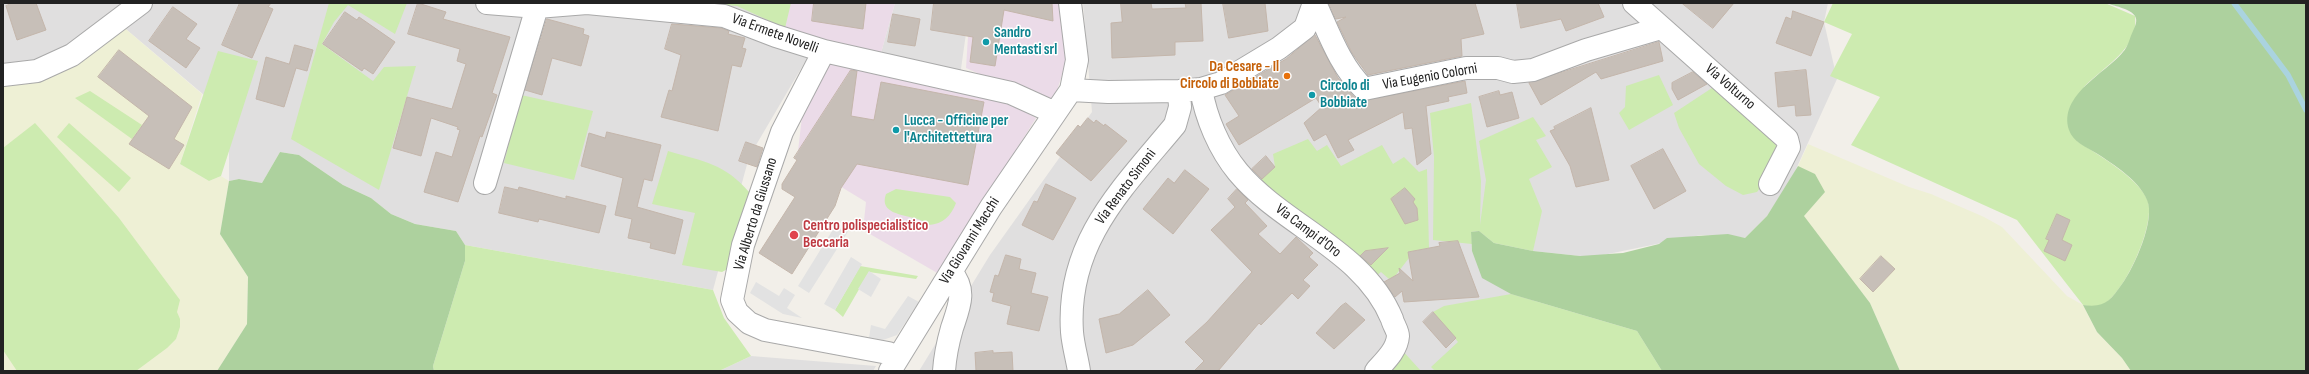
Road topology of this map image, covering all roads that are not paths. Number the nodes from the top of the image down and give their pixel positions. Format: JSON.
{"nodes":[{"id":1,"x":141,"y":3,"type":"edge"},
{"id":2,"x":488,"y":3,"type":"edge"},
{"id":3,"x":1070,"y":3,"type":"edge"},
{"id":4,"x":1315,"y":3,"type":"edge"},
{"id":5,"x":1634,"y":3,"type":"edge"},
{"id":6,"x":537,"y":7,"type":"junction"},
{"id":7,"x":1661,"y":28,"type":"junction"},
{"id":8,"x":824,"y":51,"type":"junction"},
{"id":9,"x":3,"y":75,"type":"edge"},
{"id":10,"x":1071,"y":90,"type":"junction"},
{"id":11,"x":1201,"y":90,"type":"junction"},
{"id":12,"x":1179,"y":91,"type":"junction"},
{"id":13,"x":1055,"y":113,"type":"junction"},
{"id":14,"x":1207,"y":114,"type":"junction"},
{"id":15,"x":1174,"y":125,"type":"junction"},
{"id":16,"x":485,"y":183,"type":"dead end"},
{"id":17,"x":1770,"y":184,"type":"dead end"},
{"id":18,"x":951,"y":272,"type":"junction"},
{"id":19,"x":894,"y":364,"type":"edge"},
{"id":20,"x":944,"y":371,"type":"edge"},
{"id":21,"x":1079,"y":371,"type":"edge"},
{"id":22,"x":1376,"y":371,"type":"edge"}],
"edges":[{"from":1,"to":9,"type":"street"},
{"from":2,"to":6,"type":"street","name":"Via Ermete Novelli"},
{"from":3,"to":10,"type":"street"},
{"from":4,"to":7,"type":"street","name":"Via Eugenio Colorni"},
{"from":4,"to":11,"type":"street"},
{"from":5,"to":7,"type":"street","name":"Via Volturno"},
{"from":6,"to":8,"type":"street","name":"Via Ermete Novelli"},
{"from":6,"to":16,"type":"street"},
{"from":7,"to":17,"type":"street","name":"Via Volturno"},
{"from":8,"to":13,"type":"street","name":"Via Ermete Novelli"},
{"from":8,"to":19,"type":"street","name":"Via Alberto da Giussano"},
{"from":10,"to":12,"type":"street"},
{"from":10,"to":13,"type":"street","name":"Via Giovanni Macchi"},
{"from":11,"to":12,"type":"street"},
{"from":11,"to":14,"type":"street","name":"Via Campi d'Oro"},
{"from":12,"to":15,"type":"street","name":"Via Renato Simoni"},
{"from":13,"to":18,"type":"street","name":"Via Giovanni Macchi"},
{"from":14,"to":15,"type":"street"},
{"from":14,"to":22,"type":"street","name":"Via Campi d'Oro"},
{"from":15,"to":21,"type":"street","name":"Via Renato Simoni"},
{"from":18,"to":19,"type":"street","name":"Via Giovanni Macchi"},
{"from":18,"to":20,"type":"street"}]}
